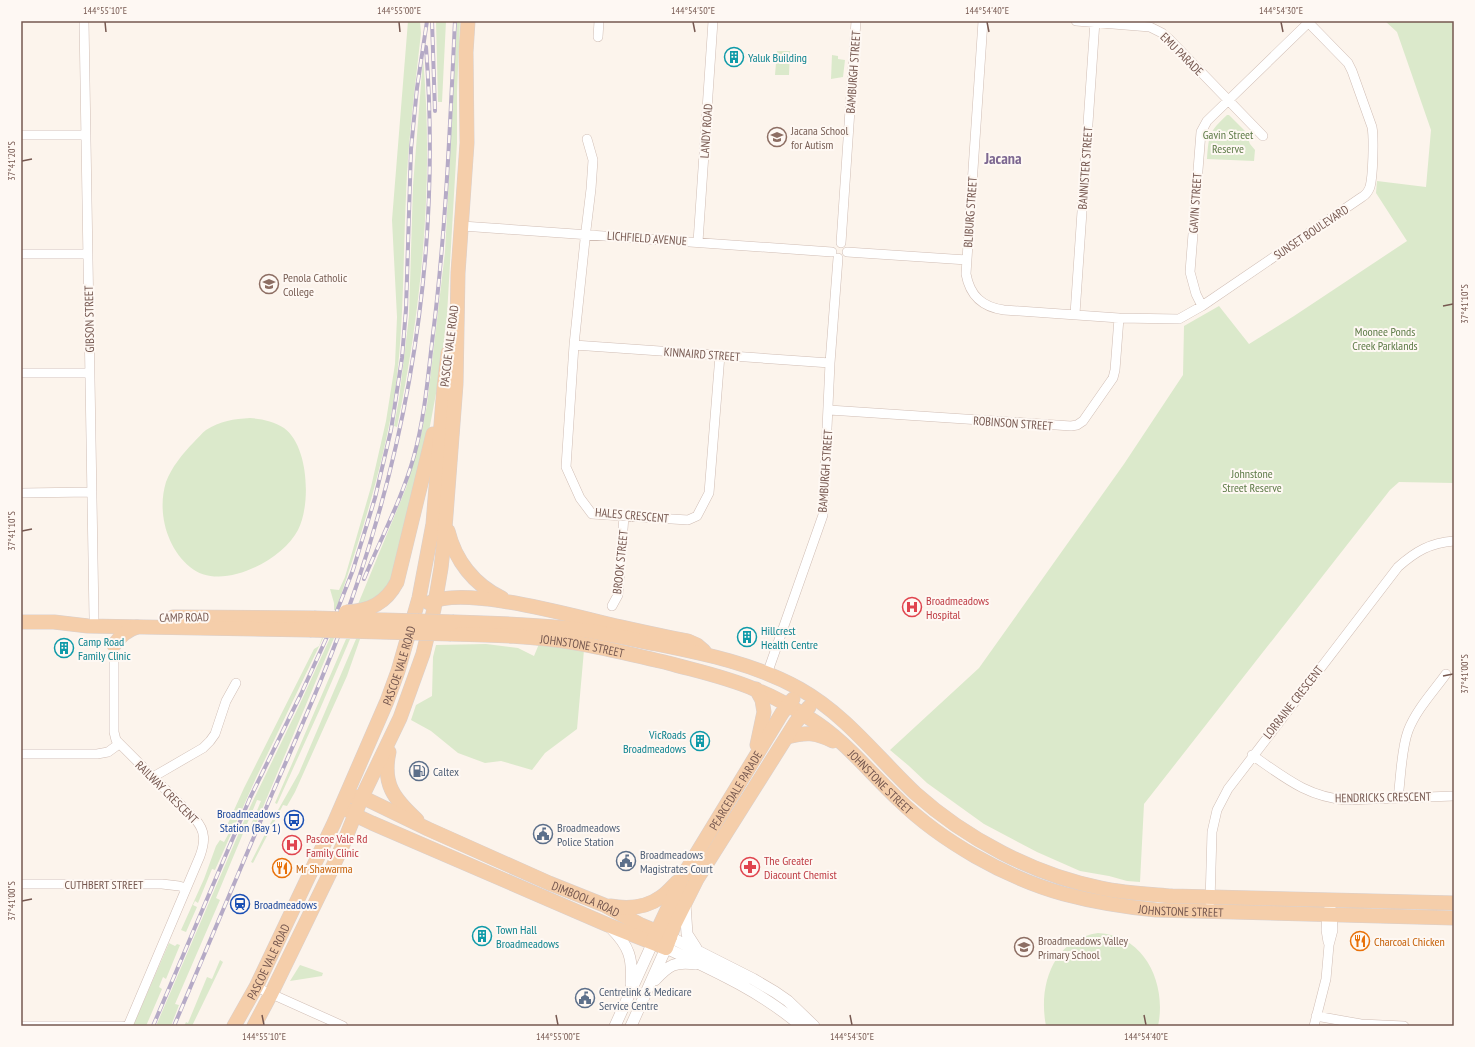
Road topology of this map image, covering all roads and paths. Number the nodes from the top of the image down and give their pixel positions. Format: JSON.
{"nodes":[{"id":1,"x":84,"y":21,"type":"edge"},
{"id":2,"x":468,"y":21,"type":"edge"},
{"id":3,"x":599,"y":21,"type":"edge"},
{"id":4,"x":713,"y":21,"type":"edge"},
{"id":5,"x":856,"y":21,"type":"edge"},
{"id":6,"x":983,"y":21,"type":"edge"},
{"id":7,"x":1076,"y":21,"type":"edge"},
{"id":8,"x":1095,"y":22,"type":"edge"},
{"id":9,"x":1308,"y":22,"type":"edge"},
{"id":10,"x":598,"y":37,"type":"dead end"},
{"id":11,"x":1228,"y":100,"type":"junction"},
{"id":12,"x":21,"y":135,"type":"edge"},
{"id":13,"x":86,"y":135,"type":"junction"},
{"id":14,"x":1263,"y":136,"type":"dead end"},
{"id":15,"x":587,"y":139,"type":"dead end"},
{"id":16,"x":462,"y":226,"type":"junction"},
{"id":17,"x":586,"y":234,"type":"junction"},
{"id":18,"x":698,"y":242,"type":"junction"},
{"id":19,"x":841,"y":243,"type":"junction"},
{"id":20,"x":847,"y":252,"type":"junction"},
{"id":21,"x":21,"y":254,"type":"edge"},
{"id":22,"x":88,"y":254,"type":"junction"},
{"id":23,"x":835,"y":255,"type":"junction"},
{"id":24,"x":967,"y":260,"type":"junction"},
{"id":25,"x":458,"y":273,"type":"junction"},
{"id":26,"x":1202,"y":306,"type":"junction"},
{"id":27,"x":1075,"y":314,"type":"junction"},
{"id":28,"x":1119,"y":318,"type":"junction"},
{"id":29,"x":574,"y":345,"type":"junction"},
{"id":30,"x":720,"y":355,"type":"junction"},
{"id":31,"x":830,"y":363,"type":"junction"},
{"id":32,"x":21,"y":373,"type":"edge"},
{"id":33,"x":90,"y":373,"type":"junction"},
{"id":34,"x":444,"y":387,"type":"junction"},
{"id":35,"x":829,"y":410,"type":"junction"},
{"id":36,"x":21,"y":492,"type":"edge"},
{"id":37,"x":92,"y":492,"type":"junction"},
{"id":38,"x":624,"y":516,"type":"junction"},
{"id":39,"x":446,"y":520,"type":"junction"},
{"id":40,"x":1454,"y":540,"type":"edge"},
{"id":41,"x":436,"y":600,"type":"junction"},
{"id":42,"x":511,"y":602,"type":"junction"},
{"id":43,"x":612,"y":606,"type":"dead end"},
{"id":44,"x":21,"y":622,"type":"edge"},
{"id":45,"x":94,"y":622,"type":"junction"},
{"id":46,"x":312,"y":624,"type":"junction"},
{"id":47,"x":139,"y":626,"type":"junction"},
{"id":48,"x":410,"y":626,"type":"junction"},
{"id":49,"x":453,"y":628,"type":"junction"},
{"id":50,"x":652,"y":644,"type":"junction"},
{"id":51,"x":114,"y":645,"type":"junction"},
{"id":52,"x":723,"y":658,"type":"junction"},
{"id":53,"x":709,"y":674,"type":"junction"},
{"id":54,"x":767,"y":674,"type":"junction"},
{"id":55,"x":1446,"y":674,"type":"dead end"},
{"id":56,"x":236,"y":683,"type":"dead end"},
{"id":57,"x":756,"y":689,"type":"junction"},
{"id":58,"x":801,"y":690,"type":"junction"},
{"id":59,"x":816,"y":700,"type":"junction"},
{"id":60,"x":787,"y":705,"type":"junction"},
{"id":61,"x":802,"y":714,"type":"junction"},
{"id":62,"x":787,"y":737,"type":"junction"},
{"id":63,"x":391,"y":740,"type":"junction"},
{"id":64,"x":119,"y":744,"type":"junction"},
{"id":65,"x":850,"y":749,"type":"junction"},
{"id":66,"x":21,"y":754,"type":"edge"},
{"id":67,"x":1252,"y":756,"type":"junction"},
{"id":68,"x":749,"y":766,"type":"junction"},
{"id":69,"x":153,"y":777,"type":"junction"},
{"id":70,"x":1454,"y":796,"type":"edge"},
{"id":71,"x":362,"y":797,"type":"junction"},
{"id":72,"x":1398,"y":798,"type":"junction"},
{"id":73,"x":343,"y":800,"type":"junction"},
{"id":74,"x":355,"y":815,"type":"junction"},
{"id":75,"x":719,"y":816,"type":"junction"},
{"id":76,"x":732,"y":823,"type":"junction"},
{"id":77,"x":428,"y":829,"type":"junction"},
{"id":78,"x":683,"y":876,"type":"junction"},
{"id":79,"x":21,"y":884,"type":"edge"},
{"id":80,"x":1090,"y":886,"type":"junction"},
{"id":81,"x":186,"y":888,"type":"junction"},
{"id":82,"x":1210,"y":897,"type":"junction"},
{"id":83,"x":1087,"y":900,"type":"junction"},
{"id":84,"x":1330,"y":900,"type":"junction"},
{"id":85,"x":685,"y":902,"type":"junction"},
{"id":86,"x":1454,"y":903,"type":"edge"},
{"id":87,"x":604,"y":904,"type":"junction"},
{"id":88,"x":1210,"y":912,"type":"junction"},
{"id":89,"x":1330,"y":915,"type":"junction"},
{"id":90,"x":1454,"y":918,"type":"edge"},
{"id":91,"x":608,"y":925,"type":"junction"},
{"id":92,"x":655,"y":937,"type":"junction"},
{"id":93,"x":668,"y":942,"type":"junction"},
{"id":94,"x":697,"y":950,"type":"junction"},
{"id":95,"x":704,"y":966,"type":"junction"},
{"id":96,"x":650,"y":985,"type":"junction"},
{"id":97,"x":256,"y":987,"type":"junction"},
{"id":98,"x":631,"y":991,"type":"junction"},
{"id":99,"x":766,"y":993,"type":"junction"},
{"id":100,"x":271,"y":994,"type":"junction"},
{"id":101,"x":1316,"y":1016,"type":"junction"},
{"id":102,"x":21,"y":1026,"type":"edge"},
{"id":103,"x":122,"y":1026,"type":"edge"},
{"id":104,"x":128,"y":1026,"type":"edge"},
{"id":105,"x":234,"y":1026,"type":"edge"},
{"id":106,"x":254,"y":1026,"type":"edge"},
{"id":107,"x":343,"y":1026,"type":"edge"},
{"id":108,"x":615,"y":1026,"type":"edge"},
{"id":109,"x":631,"y":1026,"type":"edge"},
{"id":110,"x":801,"y":1026,"type":"edge"},
{"id":111,"x":814,"y":1026,"type":"edge"},
{"id":112,"x":1314,"y":1026,"type":"edge"},
{"id":113,"x":1404,"y":1026,"type":"edge"}],
"edges":[{"from":1,"to":13,"type":"street","name":"GIBSON STREET"},
{"from":2,"to":16,"type":"main road","name":"PASCOE VALE ROAD"},
{"from":3,"to":10,"type":"street"},
{"from":4,"to":18,"type":"street","name":"LANDY ROAD"},
{"from":5,"to":19,"type":"street","name":"BAMBURGH STREET"},
{"from":6,"to":24,"type":"street","name":"BLIBURG STREET"},
{"from":7,"to":8,"type":"street","name":"EMU PARADE"},
{"from":8,"to":11,"type":"street","name":"EMU PARADE"},
{"from":8,"to":27,"type":"street","name":"BANNISTER STREET"},
{"from":9,"to":11,"type":"street","name":"GAVIN STREET"},
{"from":9,"to":26,"type":"street","name":"SUNSET BOULEVARD"},
{"from":11,"to":14,"type":"street","name":"EMU PARADE"},
{"from":11,"to":26,"type":"street","name":"GAVIN STREET"},
{"from":12,"to":13,"type":"street"},
{"from":13,"to":22,"type":"street","name":"GIBSON STREET"},
{"from":15,"to":17,"type":"street","name":"HALES CRESCENT"},
{"from":16,"to":17,"type":"street","name":"LICHFIELD AVENUE"},
{"from":16,"to":25,"type":"main road","name":"PASCOE VALE ROAD"},
{"from":17,"to":18,"type":"street","name":"LICHFIELD AVENUE"},
{"from":17,"to":29,"type":"street","name":"HALES CRESCENT"},
{"from":18,"to":23,"type":"street","name":"LICHFIELD AVENUE"},
{"from":19,"to":20,"type":"street"},
{"from":19,"to":23,"type":"street"},
{"from":20,"to":23,"type":"street"},
{"from":20,"to":24,"type":"street"},
{"from":21,"to":22,"type":"street"},
{"from":22,"to":33,"type":"street","name":"GIBSON STREET"},
{"from":23,"to":31,"type":"street","name":"BAMBURGH STREET"},
{"from":24,"to":27,"type":"street","name":"BLIBURG STREET"},
{"from":25,"to":34,"type":"main road","name":"PASCOE VALE ROAD"},
{"from":25,"to":39,"type":"main road","name":"PASCOE VALE ROAD"},
{"from":26,"to":28,"type":"street","name":"SUNSET BOULEVARD"},
{"from":27,"to":28,"type":"street","name":"SUNSET BOULEVARD"},
{"from":28,"to":35,"type":"street","name":"ROBINSON STREET"},
{"from":29,"to":30,"type":"street","name":"KINNAIRD STREET"},
{"from":29,"to":38,"type":"street","name":"HALES CRESCENT"},
{"from":30,"to":31,"type":"street","name":"KINNAIRD STREET"},
{"from":30,"to":38,"type":"street","name":"HALES CRESCENT"},
{"from":31,"to":35,"type":"street","name":"BAMBURGH STREET"},
{"from":32,"to":33,"type":"street"},
{"from":33,"to":37,"type":"street","name":"GIBSON STREET"},
{"from":34,"to":46,"type":"main road","bridge":true},
{"from":34,"to":48,"type":"main road","name":"PASCOE VALE ROAD"},
{"from":35,"to":54,"type":"street","name":"BAMBURGH STREET"},
{"from":36,"to":37,"type":"street"},
{"from":37,"to":45,"type":"street","name":"GIBSON STREET"},
{"from":38,"to":43,"type":"street","name":"BROOK STREET"},
{"from":39,"to":41,"type":"main road","name":"PASCOE VALE ROAD"},
{"from":39,"to":42,"type":"main road"},
{"from":40,"to":67,"type":"street","name":"LORRAINE CRESCENT"},
{"from":41,"to":42,"type":"main road"},
{"from":41,"to":48,"type":"main road"},
{"from":41,"to":63,"type":"main road","name":"PASCOE VALE ROAD"},
{"from":42,"to":52,"type":"main road"},
{"from":44,"to":45,"type":"main road","name":"CAMP ROAD"},
{"from":45,"to":46,"type":"main road","name":"CAMP ROAD"},
{"from":45,"to":47,"type":"main road","name":"CAMP ROAD"},
{"from":45,"to":51,"type":"main road"},
{"from":46,"to":47,"type":"main road","name":"CAMP ROAD"},
{"from":46,"to":49,"type":"main road","name":"JOHNSTONE STREET","bridge":true},
{"from":47,"to":51,"type":"main road"},
{"from":48,"to":73,"type":"main road","name":"PASCOE VALE ROAD"},
{"from":49,"to":50,"type":"main road","name":"JOHNSTONE STREET"},
{"from":49,"to":53,"type":"main road","name":"JOHNSTONE STREET"},
{"from":50,"to":52,"type":"main road","name":"JOHNSTONE STREET"},
{"from":50,"to":53,"type":"main road"},
{"from":51,"to":64,"type":"street"},
{"from":52,"to":54,"type":"main road","name":"JOHNSTONE STREET"},
{"from":53,"to":57,"type":"main road","name":"JOHNSTONE STREET"},
{"from":54,"to":58,"type":"main road","name":"JOHNSTONE STREET"},
{"from":55,"to":72,"type":"street"},
{"from":56,"to":69,"type":"street"},
{"from":57,"to":60,"type":"main road","name":"JOHNSTONE STREET"},
{"from":57,"to":68,"type":"main road"},
{"from":58,"to":59,"type":"main road","name":"JOHNSTONE STREET"},
{"from":58,"to":60,"type":"main road","name":"PEARCEDALE PARADE"},
{"from":59,"to":61,"type":"main road","name":"PEARCEDALE PARADE"},
{"from":59,"to":80,"type":"main road","name":"JOHNSTONE STREET"},
{"from":60,"to":61,"type":"main road","name":"JOHNSTONE STREET"},
{"from":60,"to":68,"type":"main road","name":"PEARCEDALE PARADE"},
{"from":61,"to":62,"type":"main road","name":"PEARCEDALE PARADE"},
{"from":61,"to":65,"type":"main road","name":"JOHNSTONE STREET"},
{"from":62,"to":65,"type":"main road"},
{"from":62,"to":76,"type":"main road","name":"PEARCEDALE PARADE"},
{"from":63,"to":71,"type":"main road","name":"PASCOE VALE ROAD"},
{"from":63,"to":77,"type":"main road"},
{"from":64,"to":66,"type":"street"},
{"from":64,"to":69,"type":"street","name":"RAILWAY CRESCENT"},
{"from":65,"to":83,"type":"main road","name":"JOHNSTONE STREET"},
{"from":67,"to":72,"type":"street","name":"HENDRICKS CRESCENT"},
{"from":67,"to":82,"type":"street","name":"LORRAINE CRESCENT"},
{"from":68,"to":75,"type":"main road","name":"PEARCEDALE PARADE"},
{"from":69,"to":81,"type":"street","name":"RAILWAY CRESCENT"},
{"from":70,"to":72,"type":"street","name":"HENDRICKS CRESCENT"},
{"from":71,"to":73,"type":"main road","name":"DIMBOOLA ROAD"},
{"from":71,"to":74,"type":"main road","name":"PASCOE VALE ROAD"},
{"from":71,"to":77,"type":"main road","name":"DIMBOOLA ROAD"},
{"from":73,"to":74,"type":"main road","name":"DIMBOOLA ROAD"},
{"from":73,"to":97,"type":"main road","name":"PASCOE VALE ROAD"},
{"from":74,"to":91,"type":"main road","name":"DIMBOOLA ROAD"},
{"from":74,"to":100,"type":"main road","name":"PASCOE VALE ROAD"},
{"from":75,"to":76,"type":"main road"},
{"from":75,"to":78,"type":"main road","name":"PEARCEDALE PARADE"},
{"from":76,"to":85,"type":"main road","name":"PEARCEDALE PARADE"},
{"from":77,"to":87,"type":"main road","name":"DIMBOOLA ROAD"},
{"from":78,"to":87,"type":"main road"},
{"from":78,"to":92,"type":"main road","name":"PEARCEDALE PARADE"},
{"from":79,"to":81,"type":"street","name":"CUTHBERT STREET"},
{"from":80,"to":82,"type":"main road","name":"JOHNSTONE STREET"},
{"from":80,"to":83,"type":"main road"},
{"from":81,"to":104,"type":"street","name":"RAILWAY CRESCENT"},
{"from":82,"to":84,"type":"main road","name":"JOHNSTONE STREET"},
{"from":82,"to":88,"type":"street","name":"LORRAINE CRESCENT"},
{"from":83,"to":88,"type":"main road","name":"JOHNSTONE STREET"},
{"from":84,"to":86,"type":"main road","name":"JOHNSTONE STREET"},
{"from":84,"to":89,"type":"street"},
{"from":85,"to":93,"type":"main road","name":"PEARCEDALE PARADE"},
{"from":85,"to":94,"type":"street"},
{"from":87,"to":92,"type":"main road","name":"DIMBOOLA ROAD"},
{"from":88,"to":89,"type":"main road","name":"JOHNSTONE STREET"},
{"from":89,"to":90,"type":"main road","name":"JOHNSTONE STREET"},
{"from":89,"to":101,"type":"street"},
{"from":91,"to":92,"type":"main road","name":"DIMBOOLA ROAD"},
{"from":91,"to":98,"type":"street"},
{"from":92,"to":93,"type":"main road","name":"DIMBOOLA ROAD"},
{"from":92,"to":98,"type":"street","name":"PEARCEDALE PARADE"},
{"from":93,"to":94,"type":"street","name":"DIMBOOLA ROAD"},
{"from":93,"to":95,"type":"street","name":"DIMBOOLA ROAD"},
{"from":93,"to":96,"type":"street","name":"PEARCEDALE PARADE"},
{"from":94,"to":99,"type":"street","name":"DIMBOOLA ROAD"},
{"from":95,"to":96,"type":"street"},
{"from":95,"to":99,"type":"street","name":"DIMBOOLA ROAD"},
{"from":96,"to":109,"type":"street","name":"PEARCEDALE PARADE"},
{"from":97,"to":100,"type":"street"},
{"from":97,"to":105,"type":"main road","name":"PASCOE VALE ROAD"},
{"from":98,"to":108,"type":"street","name":"PEARCEDALE PARADE"},
{"from":99,"to":110,"type":"street","name":"DIMBOOLA ROAD"},
{"from":99,"to":111,"type":"street","name":"DIMBOOLA ROAD"},
{"from":100,"to":106,"type":"main road","name":"PASCOE VALE ROAD"},
{"from":100,"to":107,"type":"street"},
{"from":101,"to":112,"type":"street"},
{"from":101,"to":113,"type":"street"},
{"from":102,"to":103,"type":"street"}]}
